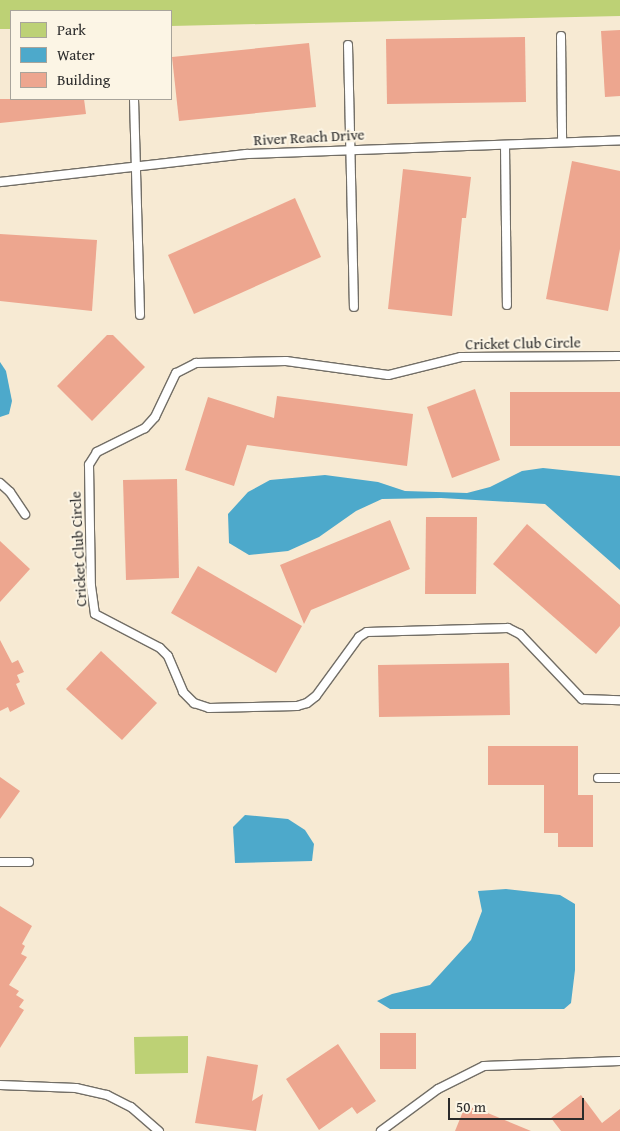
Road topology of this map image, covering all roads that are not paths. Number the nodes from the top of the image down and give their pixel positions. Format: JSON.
{"nodes":[{"id":1,"x":561,"y":36,"type":"dead end"},
{"id":2,"x":348,"y":45,"type":"dead end"},
{"id":3,"x":134,"y":100,"type":"edge"},
{"id":4,"x":562,"y":140,"type":"junction"},
{"id":5,"x":620,"y":140,"type":"edge"},
{"id":6,"x":505,"y":146,"type":"junction"},
{"id":7,"x":351,"y":148,"type":"junction"},
{"id":8,"x":136,"y":166,"type":"junction"},
{"id":9,"x":0,"y":182,"type":"edge"},
{"id":10,"x":507,"y":305,"type":"dead end"},
{"id":11,"x":354,"y":307,"type":"dead end"},
{"id":12,"x":140,"y":315,"type":"dead end"},
{"id":13,"x":620,"y":356,"type":"edge"},
{"id":14,"x":0,"y":483,"type":"edge"},
{"id":15,"x":25,"y":514,"type":"dead end"},
{"id":16,"x":620,"y":700,"type":"edge"},
{"id":17,"x":598,"y":778,"type":"dead end"},
{"id":18,"x":620,"y":778,"type":"edge"},
{"id":19,"x":0,"y":862,"type":"edge"},
{"id":20,"x":29,"y":862,"type":"dead end"},
{"id":21,"x":620,"y":1061,"type":"edge"},
{"id":22,"x":0,"y":1085,"type":"edge"},
{"id":23,"x":159,"y":1131,"type":"edge"},
{"id":24,"x":381,"y":1131,"type":"edge"}],
"edges":[{"from":1,"to":4,"type":"lane"},
{"from":2,"to":7,"type":"lane"},
{"from":3,"to":8,"type":"lane"},
{"from":4,"to":5,"type":"lane","name":"River Reach Drive"},
{"from":4,"to":6,"type":"lane","name":"River Reach Drive"},
{"from":6,"to":7,"type":"lane","name":"River Reach Drive"},
{"from":6,"to":10,"type":"lane"},
{"from":7,"to":8,"type":"lane","name":"River Reach Drive"},
{"from":7,"to":11,"type":"lane"},
{"from":8,"to":9,"type":"lane","name":"River Reach Drive"},
{"from":8,"to":12,"type":"lane"},
{"from":13,"to":16,"type":"lane","name":"Cricket Club Circle"},
{"from":14,"to":15,"type":"lane"},
{"from":17,"to":18,"type":"lane"},
{"from":19,"to":20,"type":"lane"},
{"from":21,"to":24,"type":"lane"},
{"from":22,"to":23,"type":"lane"}]}
